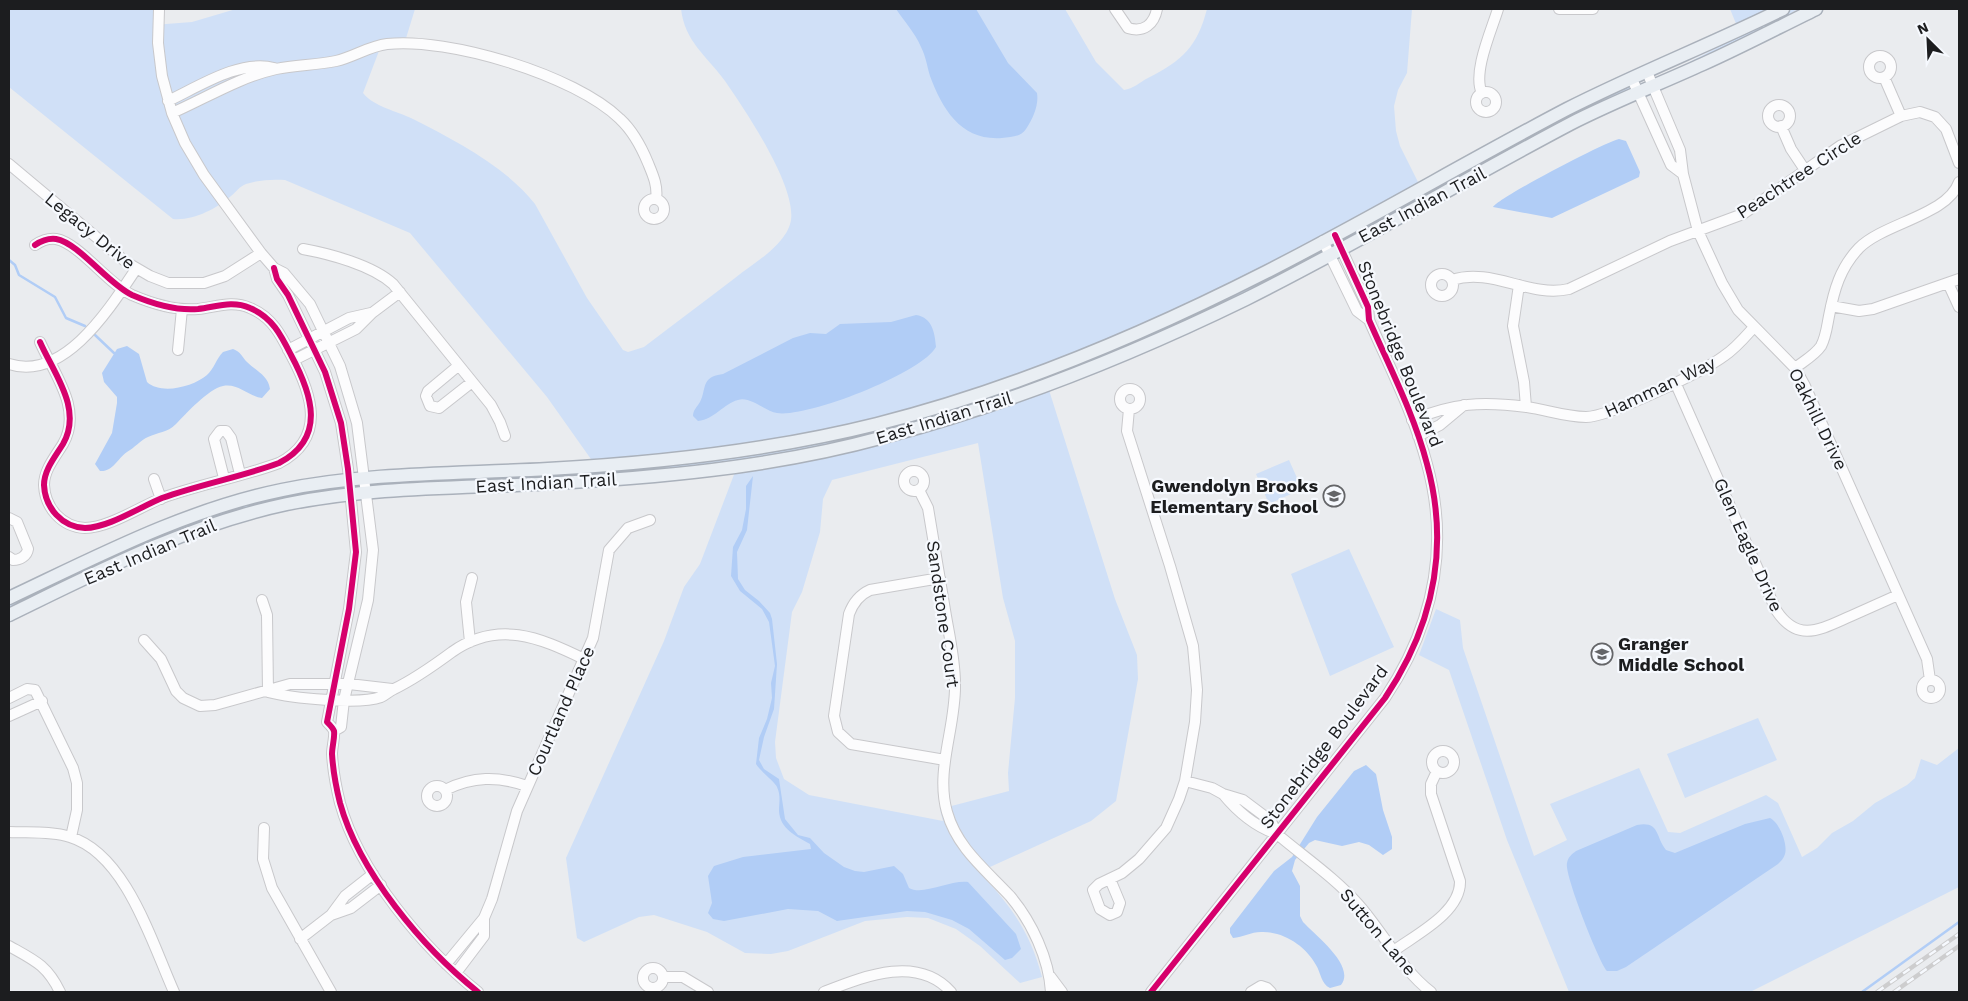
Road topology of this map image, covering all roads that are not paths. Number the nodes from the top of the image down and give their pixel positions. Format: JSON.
{"nodes":[{"id":1,"x":159,"y":9,"type":"edge"},
{"id":2,"x":1114,"y":9,"type":"edge"},
{"id":3,"x":1158,"y":9,"type":"edge"},
{"id":4,"x":1498,"y":9,"type":"edge"},
{"id":5,"x":1559,"y":9,"type":"edge"},
{"id":6,"x":1593,"y":9,"type":"edge"},
{"id":7,"x":1783,"y":9,"type":"edge"},
{"id":8,"x":1816,"y":9,"type":"edge"},
{"id":9,"x":278,"y":68,"type":"junction"},
{"id":10,"x":1646,"y":72,"type":"junction"},
{"id":11,"x":1884,"y":77,"type":"dead end"},
{"id":12,"x":1632,"y":79,"type":"junction"},
{"id":13,"x":1652,"y":86,"type":"junction"},
{"id":14,"x":1482,"y":93,"type":"dead end"},
{"id":15,"x":1638,"y":93,"type":"junction"},
{"id":16,"x":168,"y":101,"type":"junction"},
{"id":17,"x":172,"y":113,"type":"junction"},
{"id":18,"x":1901,"y":116,"type":"junction"},
{"id":19,"x":1781,"y":126,"type":"dead end"},
{"id":20,"x":1959,"y":163,"type":"edge"},
{"id":21,"x":9,"y":164,"type":"edge"},
{"id":22,"x":1805,"y":170,"type":"junction"},
{"id":23,"x":1683,"y":174,"type":"junction"},
{"id":24,"x":1959,"y":182,"type":"edge"},
{"id":25,"x":656,"y":199,"type":"dead end"},
{"id":26,"x":1698,"y":231,"type":"junction"},
{"id":27,"x":1335,"y":235,"type":"junction"},
{"id":28,"x":1323,"y":241,"type":"junction"},
{"id":29,"x":35,"y":245,"type":"dead end"},
{"id":30,"x":302,"y":249,"type":"dead end"},
{"id":31,"x":1336,"y":251,"type":"junction"},
{"id":32,"x":261,"y":253,"type":"junction"},
{"id":33,"x":274,"y":268,"type":"junction"},
{"id":34,"x":136,"y":269,"type":"junction"},
{"id":35,"x":1959,"y":279,"type":"edge"},
{"id":36,"x":1452,"y":280,"type":"dead end"},
{"id":37,"x":1948,"y":283,"type":"junction"},
{"id":38,"x":1519,"y":285,"type":"junction"},
{"id":39,"x":122,"y":290,"type":"junction"},
{"id":40,"x":400,"y":292,"type":"junction"},
{"id":41,"x":1831,"y":306,"type":"junction"},
{"id":42,"x":1959,"y":307,"type":"edge"},
{"id":43,"x":182,"y":309,"type":"junction"},
{"id":44,"x":372,"y":313,"type":"junction"},
{"id":45,"x":1754,"y":327,"type":"junction"},
{"id":46,"x":324,"y":330,"type":"junction"},
{"id":47,"x":310,"y":338,"type":"junction"},
{"id":48,"x":40,"y":342,"type":"dead end"},
{"id":49,"x":329,"y":342,"type":"junction"},
{"id":50,"x":178,"y":350,"type":"dead end"},
{"id":51,"x":288,"y":350,"type":"junction"},
{"id":52,"x":316,"y":350,"type":"junction"},
{"id":53,"x":294,"y":360,"type":"junction"},
{"id":54,"x":49,"y":363,"type":"junction"},
{"id":55,"x":9,"y":364,"type":"edge"},
{"id":56,"x":458,"y":366,"type":"junction"},
{"id":57,"x":1795,"y":368,"type":"junction"},
{"id":58,"x":472,"y":382,"type":"junction"},
{"id":59,"x":1675,"y":382,"type":"junction"},
{"id":60,"x":1464,"y":405,"type":"junction"},
{"id":61,"x":1526,"y":407,"type":"junction"},
{"id":62,"x":1129,"y":409,"type":"dead end"},
{"id":63,"x":1412,"y":420,"type":"junction"},
{"id":64,"x":505,"y":436,"type":"dead end"},
{"id":65,"x":1418,"y":436,"type":"junction"},
{"id":66,"x":240,"y":474,"type":"junction"},
{"id":67,"x":224,"y":478,"type":"junction"},
{"id":68,"x":365,"y":478,"type":"junction"},
{"id":69,"x":154,"y":479,"type":"dead end"},
{"id":70,"x":349,"y":480,"type":"junction"},
{"id":71,"x":919,"y":490,"type":"dead end"},
{"id":72,"x":366,"y":492,"type":"junction"},
{"id":73,"x":350,"y":494,"type":"junction"},
{"id":74,"x":161,"y":498,"type":"junction"},
{"id":75,"x":9,"y":518,"type":"edge"},
{"id":76,"x":650,"y":520,"type":"dead end"},
{"id":77,"x":9,"y":557,"type":"edge"},
{"id":78,"x":472,"y":578,"type":"dead end"},
{"id":79,"x":940,"y":578,"type":"junction"},
{"id":80,"x":1898,"y":595,"type":"junction"},
{"id":81,"x":9,"y":598,"type":"edge"},
{"id":82,"x":262,"y":600,"type":"dead end"},
{"id":83,"x":9,"y":615,"type":"edge"},
{"id":84,"x":144,"y":640,"type":"dead end"},
{"id":85,"x":470,"y":642,"type":"junction"},
{"id":86,"x":584,"y":659,"type":"junction"},
{"id":87,"x":1930,"y":680,"type":"dead end"},
{"id":88,"x":349,"y":684,"type":"junction"},
{"id":89,"x":333,"y":685,"type":"junction"},
{"id":90,"x":392,"y":689,"type":"junction"},
{"id":91,"x":268,"y":692,"type":"junction"},
{"id":92,"x":9,"y":698,"type":"edge"},
{"id":93,"x":331,"y":698,"type":"junction"},
{"id":94,"x":344,"y":700,"type":"junction"},
{"id":95,"x":42,"y":701,"type":"junction"},
{"id":96,"x":9,"y":716,"type":"edge"},
{"id":97,"x":334,"y":731,"type":"junction"},
{"id":98,"x":946,"y":760,"type":"junction"},
{"id":99,"x":1437,"y":771,"type":"dead end"},
{"id":100,"x":1184,"y":781,"type":"junction"},
{"id":101,"x":527,"y":786,"type":"junction"},
{"id":102,"x":445,"y":790,"type":"dead end"},
{"id":103,"x":264,"y":828,"type":"dead end"},
{"id":104,"x":9,"y":832,"type":"edge"},
{"id":105,"x":1277,"y":834,"type":"junction"},
{"id":106,"x":71,"y":837,"type":"junction"},
{"id":107,"x":373,"y":874,"type":"junction"},
{"id":108,"x":1110,"y":879,"type":"dead end"},
{"id":109,"x":380,"y":885,"type":"junction"},
{"id":110,"x":331,"y":915,"type":"junction"},
{"id":111,"x":484,"y":918,"type":"junction"},
{"id":112,"x":300,"y":939,"type":"junction"},
{"id":113,"x":9,"y":946,"type":"edge"},
{"id":114,"x":1395,"y":950,"type":"junction"},
{"id":115,"x":446,"y":964,"type":"junction"},
{"id":116,"x":456,"y":973,"type":"junction"},
{"id":117,"x":1050,"y":976,"type":"junction"},
{"id":118,"x":663,"y":977,"type":"dead end"},
{"id":119,"x":1426,"y":991,"type":"edge"},
{"id":120,"x":60,"y":992,"type":"edge"},
{"id":121,"x":174,"y":992,"type":"edge"},
{"id":122,"x":330,"y":992,"type":"edge"},
{"id":123,"x":478,"y":992,"type":"edge"},
{"id":124,"x":708,"y":992,"type":"edge"},
{"id":125,"x":824,"y":992,"type":"edge"},
{"id":126,"x":951,"y":992,"type":"edge"},
{"id":127,"x":1051,"y":992,"type":"edge"},
{"id":128,"x":1062,"y":992,"type":"edge"},
{"id":129,"x":1151,"y":992,"type":"edge"},
{"id":130,"x":1251,"y":992,"type":"edge"},
{"id":131,"x":1271,"y":992,"type":"edge"}],
"edges":[{"from":1,"to":16,"type":"street"},
{"from":2,"to":3,"type":"street"},
{"from":4,"to":14,"type":"street"},
{"from":5,"to":6,"type":"street"},
{"from":7,"to":10,"type":"main road","name":"East Indian Trail"},
{"from":8,"to":13,"type":"main road","name":"East Indian Trail"},
{"from":9,"to":16,"type":"street"},
{"from":9,"to":17,"type":"street"},
{"from":9,"to":25,"type":"street"},
{"from":10,"to":12,"type":"main road","name":"East Indian Trail"},
{"from":10,"to":13,"type":"street","name":"Oakhill Drive"},
{"from":11,"to":18,"type":"street"},
{"from":12,"to":15,"type":"street","name":"Oakhill Drive"},
{"from":12,"to":27,"type":"main road","name":"East Indian Trail"},
{"from":13,"to":15,"type":"main road","name":"East Indian Trail"},
{"from":13,"to":23,"type":"street","name":"Oakhill Drive"},
{"from":15,"to":23,"type":"street","name":"Oakhill Drive"},
{"from":15,"to":31,"type":"main road","name":"East Indian Trail"},
{"from":16,"to":17,"type":"street"},
{"from":17,"to":32,"type":"street"},
{"from":18,"to":20,"type":"street","name":"Peachtree Circle"},
{"from":18,"to":22,"type":"street","name":"Peachtree Circle"},
{"from":19,"to":22,"type":"street"},
{"from":21,"to":34,"type":"street","name":"Legacy Drive"},
{"from":22,"to":26,"type":"street","name":"Peachtree Circle"},
{"from":23,"to":26,"type":"street","name":"Oakhill Drive"},
{"from":24,"to":41,"type":"street"},
{"from":26,"to":38,"type":"street","name":"Peachtree Circle"},
{"from":26,"to":45,"type":"street","name":"Oakhill Drive"},
{"from":27,"to":28,"type":"main road","name":"East Indian Trail"},
{"from":27,"to":31,"type":"street","name":"Stonebridge Boulevard"},
{"from":28,"to":31,"type":"street","name":"Stonebridge Boulevard"},
{"from":28,"to":68,"type":"main road","name":"East Indian Trail"},
{"from":29,"to":39,"type":"street"},
{"from":30,"to":40,"type":"street"},
{"from":31,"to":63,"type":"street","name":"Stonebridge Boulevard"},
{"from":31,"to":72,"type":"main road","name":"East Indian Trail"},
{"from":32,"to":33,"type":"street"},
{"from":32,"to":34,"type":"street","name":"Legacy Drive"},
{"from":33,"to":46,"type":"street"},
{"from":33,"to":47,"type":"street"},
{"from":34,"to":39,"type":"street"},
{"from":35,"to":37,"type":"street"},
{"from":36,"to":38,"type":"street","name":"Peachtree Circle"},
{"from":37,"to":41,"type":"street"},
{"from":37,"to":42,"type":"street"},
{"from":38,"to":61,"type":"street"},
{"from":39,"to":43,"type":"street"},
{"from":39,"to":54,"type":"street"},
{"from":40,"to":44,"type":"street"},
{"from":40,"to":56,"type":"street"},
{"from":41,"to":57,"type":"street"},
{"from":43,"to":50,"type":"street"},
{"from":43,"to":51,"type":"street"},
{"from":44,"to":46,"type":"street"},
{"from":44,"to":49,"type":"street"},
{"from":45,"to":57,"type":"street","name":"Oakhill Drive"},
{"from":45,"to":59,"type":"street","name":"Hamman Way"},
{"from":46,"to":47,"type":"street"},
{"from":46,"to":49,"type":"street"},
{"from":47,"to":51,"type":"street"},
{"from":47,"to":52,"type":"street"},
{"from":48,"to":54,"type":"street"},
{"from":49,"to":52,"type":"street"},
{"from":49,"to":68,"type":"street"},
{"from":51,"to":53,"type":"street"},
{"from":52,"to":53,"type":"street"},
{"from":52,"to":70,"type":"street"},
{"from":53,"to":66,"type":"street"},
{"from":54,"to":55,"type":"street"},
{"from":54,"to":74,"type":"street"},
{"from":56,"to":58,"type":"street"},
{"from":56,"to":58,"type":"street"},
{"from":57,"to":80,"type":"street","name":"Oakhill Drive"},
{"from":58,"to":64,"type":"street"},
{"from":59,"to":61,"type":"street","name":"Hamman Way"},
{"from":59,"to":80,"type":"street","name":"Glen Eagle Drive"},
{"from":60,"to":61,"type":"street","name":"Hamman Way"},
{"from":60,"to":63,"type":"street","name":"Hamman Way"},
{"from":60,"to":65,"type":"street"},
{"from":62,"to":100,"type":"street"},
{"from":63,"to":65,"type":"street","name":"Stonebridge Boulevard"},
{"from":65,"to":105,"type":"street","name":"Stonebridge Boulevard"},
{"from":66,"to":67,"type":"street"},
{"from":66,"to":67,"type":"street"},
{"from":67,"to":74,"type":"street"},
{"from":68,"to":70,"type":"main road","name":"East Indian Trail"},
{"from":68,"to":72,"type":"street"},
{"from":69,"to":74,"type":"street"},
{"from":70,"to":73,"type":"street"},
{"from":70,"to":81,"type":"main road","name":"East Indian Trail"},
{"from":71,"to":79,"type":"street","name":"Sandstone Court"},
{"from":72,"to":73,"type":"main road","name":"East Indian Trail"},
{"from":72,"to":88,"type":"street"},
{"from":73,"to":83,"type":"main road","name":"East Indian Trail"},
{"from":73,"to":89,"type":"street"},
{"from":75,"to":77,"type":"street"},
{"from":76,"to":86,"type":"street","name":"Courtland Place"},
{"from":78,"to":85,"type":"street"},
{"from":79,"to":98,"type":"street","name":"Sandstone Court"},
{"from":79,"to":98,"type":"street"},
{"from":80,"to":87,"type":"street","name":"Oakhill Drive"},
{"from":82,"to":91,"type":"street"},
{"from":84,"to":91,"type":"street"},
{"from":85,"to":86,"type":"street"},
{"from":85,"to":90,"type":"street"},
{"from":86,"to":101,"type":"street","name":"Courtland Place"},
{"from":88,"to":89,"type":"street"},
{"from":88,"to":90,"type":"street"},
{"from":88,"to":94,"type":"street"},
{"from":89,"to":91,"type":"street"},
{"from":89,"to":93,"type":"street"},
{"from":90,"to":94,"type":"street"},
{"from":91,"to":93,"type":"street"},
{"from":92,"to":95,"type":"street"},
{"from":93,"to":94,"type":"street"},
{"from":93,"to":97,"type":"street"},
{"from":94,"to":97,"type":"street"},
{"from":95,"to":96,"type":"street"},
{"from":95,"to":106,"type":"street"},
{"from":97,"to":107,"type":"street"},
{"from":98,"to":117,"type":"street","name":"Sandstone Court"},
{"from":99,"to":114,"type":"street"},
{"from":100,"to":105,"type":"street","name":"Sutton Lane"},
{"from":100,"to":108,"type":"street"},
{"from":101,"to":102,"type":"street"},
{"from":101,"to":111,"type":"street","name":"Courtland Place"},
{"from":103,"to":112,"type":"street"},
{"from":104,"to":106,"type":"street"},
{"from":105,"to":114,"type":"street","name":"Sutton Lane"},
{"from":105,"to":129,"type":"street","name":"Stonebridge Boulevard"},
{"from":106,"to":121,"type":"street"},
{"from":107,"to":109,"type":"street"},
{"from":107,"to":110,"type":"street"},
{"from":109,"to":110,"type":"street"},
{"from":109,"to":115,"type":"street"},
{"from":110,"to":112,"type":"street"},
{"from":111,"to":115,"type":"street","name":"Courtland Place"},
{"from":111,"to":116,"type":"street","name":"Courtland Place"},
{"from":112,"to":122,"type":"street"},
{"from":113,"to":120,"type":"street"},
{"from":114,"to":119,"type":"street","name":"Sutton Lane"},
{"from":115,"to":116,"type":"street"},
{"from":116,"to":123,"type":"street"},
{"from":117,"to":127,"type":"street","name":"Sandstone Court"},
{"from":117,"to":128,"type":"street","name":"Sandstone Court"},
{"from":118,"to":124,"type":"street"},
{"from":125,"to":126,"type":"street"},
{"from":130,"to":131,"type":"street"}]}
